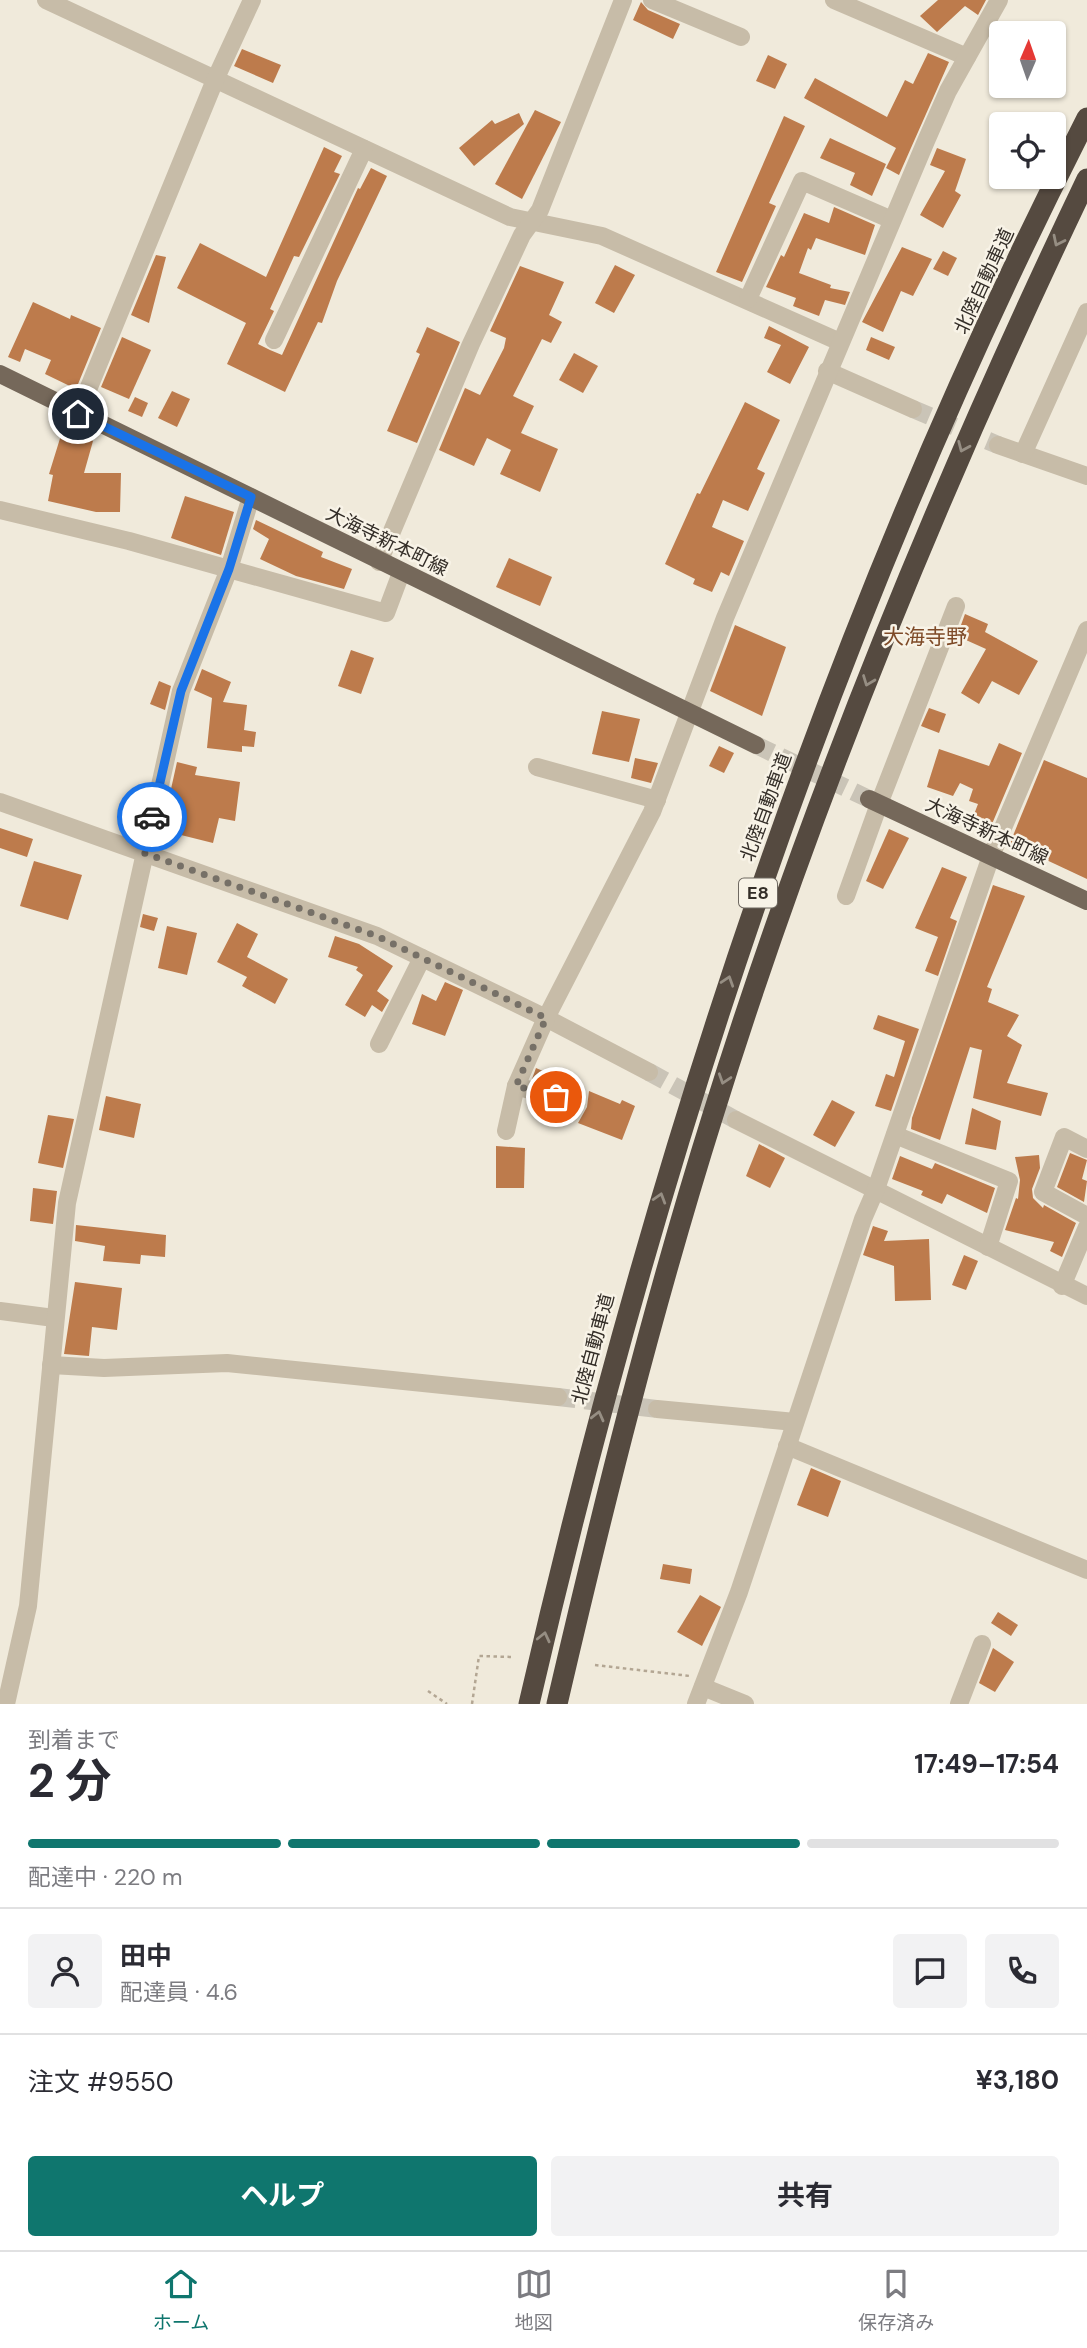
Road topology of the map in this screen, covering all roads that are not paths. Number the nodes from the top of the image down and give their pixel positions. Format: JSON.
{"nodes":[{"id":1,"x":46,"y":0,"type":"edge"},
{"id":2,"x":252,"y":0,"type":"edge"},
{"id":3,"x":623,"y":0,"type":"edge"},
{"id":4,"x":652,"y":0,"type":"edge"},
{"id":5,"x":834,"y":0,"type":"edge"},
{"id":6,"x":999,"y":0,"type":"edge"},
{"id":7,"x":741,"y":37,"type":"dead end"},
{"id":8,"x":967,"y":57,"type":"junction"},
{"id":9,"x":215,"y":80,"type":"junction"},
{"id":10,"x":1087,"y":118,"type":"edge"},
{"id":11,"x":364,"y":149,"type":"junction"},
{"id":12,"x":1087,"y":179,"type":"edge"},
{"id":13,"x":892,"y":220,"type":"junction"},
{"id":14,"x":530,"y":222,"type":"junction"},
{"id":15,"x":748,"y":299,"type":"junction"},
{"id":16,"x":1087,"y":312,"type":"edge"},
{"id":17,"x":275,"y":341,"type":"dead end"},
{"id":18,"x":840,"y":342,"type":"junction"},
{"id":19,"x":827,"y":371,"type":"junction"},
{"id":20,"x":0,"y":374,"type":"edge"},
{"id":21,"x":913,"y":409,"type":"tunnel mouth"},
{"id":22,"x":78,"y":414,"type":"junction"},
{"id":23,"x":998,"y":446,"type":"tunnel mouth"},
{"id":24,"x":1023,"y":454,"type":"junction"},
{"id":25,"x":1087,"y":476,"type":"edge"},
{"id":26,"x":251,"y":497,"type":"junction"},
{"id":27,"x":0,"y":510,"type":"edge"},
{"id":28,"x":379,"y":562,"type":"junction"},
{"id":29,"x":229,"y":569,"type":"junction"},
{"id":30,"x":401,"y":573,"type":"junction"},
{"id":31,"x":956,"y":606,"type":"dead end"},
{"id":32,"x":1087,"y":630,"type":"edge"},
{"id":33,"x":689,"y":711,"type":"junction"},
{"id":34,"x":756,"y":745,"type":"tunnel mouth"},
{"id":35,"x":537,"y":767,"type":"dead end"},
{"id":36,"x":657,"y":800,"type":"junction"},
{"id":37,"x":0,"y":802,"type":"edge"},
{"id":38,"x":874,"y":802,"type":"junction"},
{"id":39,"x":144,"y":853,"type":"junction"},
{"id":40,"x":991,"y":856,"type":"junction"},
{"id":41,"x":846,"y":897,"type":"dead end"},
{"id":42,"x":1087,"y":901,"type":"edge"},
{"id":43,"x":422,"y":958,"type":"junction"},
{"id":44,"x":546,"y":1018,"type":"junction"},
{"id":45,"x":379,"y":1044,"type":"dead end"},
{"id":46,"x":649,"y":1073,"type":"tunnel mouth"},
{"id":47,"x":516,"y":1086,"type":"junction"},
{"id":48,"x":576,"y":1103,"type":"dead end"},
{"id":49,"x":736,"y":1120,"type":"tunnel mouth"},
{"id":50,"x":506,"y":1131,"type":"dead end"},
{"id":51,"x":895,"y":1135,"type":"junction"},
{"id":52,"x":1087,"y":1149,"type":"edge"},
{"id":53,"x":876,"y":1189,"type":"junction"},
{"id":54,"x":1087,"y":1216,"type":"edge"},
{"id":55,"x":1087,"y":1227,"type":"edge"},
{"id":56,"x":988,"y":1247,"type":"junction"},
{"id":57,"x":1079,"y":1268,"type":"edge"},
{"id":58,"x":1062,"y":1286,"type":"junction"},
{"id":59,"x":1087,"y":1296,"type":"edge"},
{"id":60,"x":0,"y":1311,"type":"edge"},
{"id":61,"x":54,"y":1318,"type":"junction"},
{"id":62,"x":51,"y":1364,"type":"junction"},
{"id":63,"x":558,"y":1397,"type":"tunnel mouth"},
{"id":64,"x":657,"y":1409,"type":"tunnel mouth"},
{"id":65,"x":795,"y":1422,"type":"junction"},
{"id":66,"x":787,"y":1446,"type":"junction"},
{"id":67,"x":1087,"y":1570,"type":"edge"},
{"id":68,"x":982,"y":1644,"type":"dead end"},
{"id":69,"x":705,"y":1682,"type":"junction"},
{"id":70,"x":5,"y":1704,"type":"edge"},
{"id":71,"x":529,"y":1704,"type":"edge"},
{"id":72,"x":557,"y":1704,"type":"edge"},
{"id":73,"x":696,"y":1704,"type":"edge"},
{"id":74,"x":745,"y":1704,"type":"edge"},
{"id":75,"x":959,"y":1704,"type":"edge"}],
"edges":[{"from":1,"to":9,"type":"street"},
{"from":2,"to":9,"type":"street"},
{"from":3,"to":14,"type":"street"},
{"from":4,"to":7,"type":"street"},
{"from":5,"to":8,"type":"street"},
{"from":6,"to":8,"type":"street"},
{"from":8,"to":13,"type":"street"},
{"from":9,"to":11,"type":"street"},
{"from":9,"to":22,"type":"street"},
{"from":71,"to":10,"type":"highway","name":"北陸自動車道","number":"E8","one_way":true},
{"from":11,"to":14,"type":"street"},
{"from":11,"to":17,"type":"street"},
{"from":12,"to":72,"type":"highway","number":"E8","one_way":true},
{"from":13,"to":15,"type":"street"},
{"from":13,"to":18,"type":"street"},
{"from":14,"to":15,"type":"street"},
{"from":14,"to":28,"type":"street"},
{"from":15,"to":18,"type":"street"},
{"from":16,"to":24,"type":"street"},
{"from":18,"to":19,"type":"street"},
{"from":19,"to":21,"type":"street"},
{"from":19,"to":33,"type":"street"},
{"from":20,"to":22,"type":"main road","name":"大海寺新本町線"},
{"from":22,"to":26,"type":"main road","name":"大海寺新本町線"},
{"from":23,"to":24,"type":"street"},
{"from":24,"to":25,"type":"street"},
{"from":26,"to":28,"type":"main road","name":"大海寺新本町線"},
{"from":26,"to":29,"type":"street"},
{"from":27,"to":29,"type":"street"},
{"from":28,"to":30,"type":"main road","name":"大海寺新本町線"},
{"from":29,"to":30,"type":"street"},
{"from":29,"to":39,"type":"street"},
{"from":30,"to":33,"type":"main road","name":"大海寺新本町線"},
{"from":31,"to":38,"type":"street"},
{"from":32,"to":40,"type":"street"},
{"from":33,"to":34,"type":"main road","name":"大海寺新本町線"},
{"from":33,"to":36,"type":"street"},
{"from":35,"to":36,"type":"street"},
{"from":36,"to":44,"type":"street"},
{"from":37,"to":39,"type":"street"},
{"from":38,"to":40,"type":"main road","name":"大海寺新本町線"},
{"from":38,"to":41,"type":"street"},
{"from":39,"to":43,"type":"street"},
{"from":39,"to":61,"type":"street"},
{"from":40,"to":42,"type":"main road","name":"大海寺新本町線"},
{"from":40,"to":51,"type":"street"},
{"from":43,"to":44,"type":"street"},
{"from":43,"to":45,"type":"street"},
{"from":44,"to":46,"type":"street"},
{"from":44,"to":47,"type":"street"},
{"from":47,"to":48,"type":"street"},
{"from":47,"to":50,"type":"street"},
{"from":49,"to":53,"type":"street"},
{"from":51,"to":53,"type":"street"},
{"from":51,"to":56,"type":"street"},
{"from":52,"to":54,"type":"street"},
{"from":53,"to":56,"type":"street"},
{"from":53,"to":65,"type":"street"},
{"from":55,"to":57,"type":"street"},
{"from":56,"to":58,"type":"street"},
{"from":57,"to":58,"type":"street"},
{"from":58,"to":59,"type":"street"},
{"from":60,"to":61,"type":"street"},
{"from":61,"to":62,"type":"street"},
{"from":62,"to":63,"type":"street"},
{"from":62,"to":70,"type":"street"},
{"from":64,"to":65,"type":"street"},
{"from":65,"to":66,"type":"street"},
{"from":66,"to":67,"type":"street"},
{"from":66,"to":69,"type":"street"},
{"from":68,"to":75,"type":"street"},
{"from":69,"to":73,"type":"street"},
{"from":69,"to":74,"type":"street"}]}
